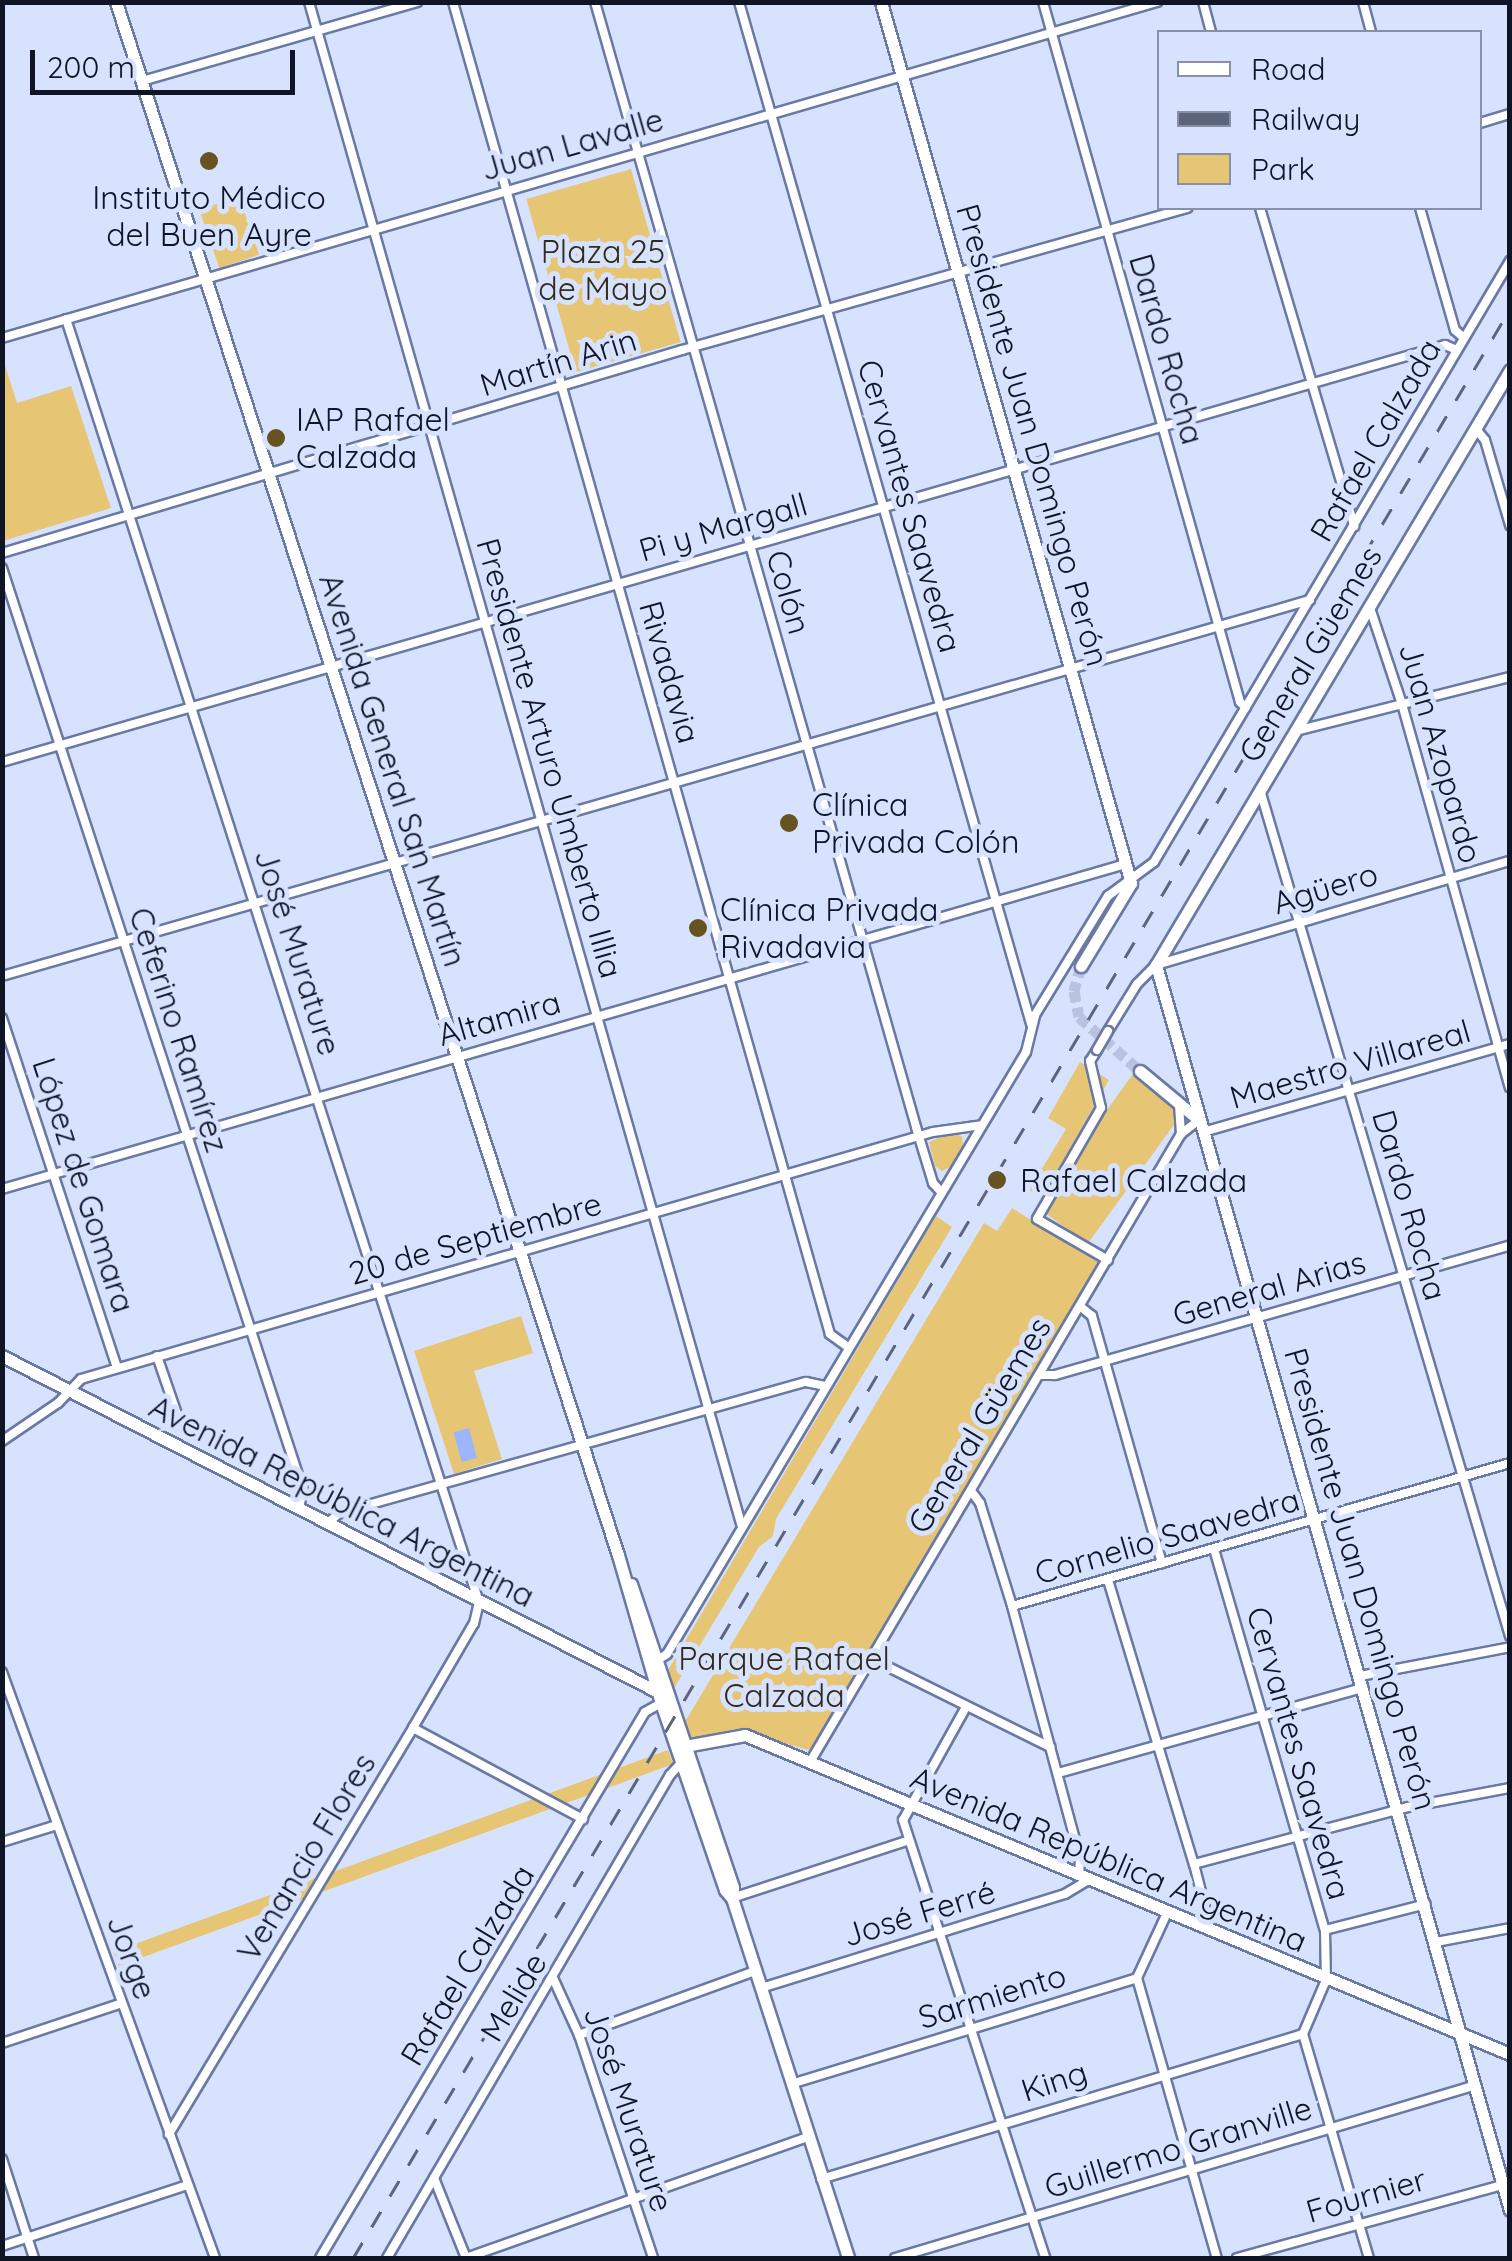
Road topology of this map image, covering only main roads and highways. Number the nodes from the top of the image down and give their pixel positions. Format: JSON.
{"nodes":[{"id":1,"x":116,"y":2,"type":"edge"},
{"id":2,"x":881,"y":2,"type":"edge"},
{"id":3,"x":1508,"y":376,"type":"edge"},
{"id":4,"x":1156,"y":965,"type":"joint"},
{"id":5,"x":1081,"y":966,"type":"tunnel mouth"},
{"id":6,"x":1140,"y":1071,"type":"tunnel mouth"},
{"id":7,"x":1201,"y":1126,"type":"junction"},
{"id":8,"x":2,"y":1356,"type":"edge"},
{"id":9,"x":618,"y":1554,"type":"junction"},
{"id":10,"x":659,"y":1698,"type":"junction"},
{"id":11,"x":686,"y":1746,"type":"junction"},
{"id":12,"x":732,"y":1898,"type":"junction"},
{"id":13,"x":1462,"y":2036,"type":"junction"},
{"id":14,"x":1510,"y":2054,"type":"edge"},
{"id":15,"x":1506,"y":2184,"type":"edge"},
{"id":16,"x":1510,"y":2210,"type":"edge"},
{"id":17,"x":848,"y":2258,"type":"edge"}],
"edges":[{"from":1,"to":9,"type":"main road","name":"Avenida General San Martín"},
{"from":2,"to":5,"type":"main road","name":"Presidente Juan Domingo Perón"},
{"from":3,"to":4,"type":"main road","name":"General Güemes"},
{"from":4,"to":7,"type":"main road","name":"Presidente Juan Domingo Perón"},
{"from":6,"to":7,"type":"main road"},
{"from":7,"to":13,"type":"main road","name":"Presidente Juan Domingo Perón"},
{"from":8,"to":10,"type":"main road","name":"Avenida República Argentina"},
{"from":9,"to":10,"type":"main road","name":"Avenida General San Martín"},
{"from":9,"to":11,"type":"main road","name":"Avenida General San Martín"},
{"from":10,"to":12,"type":"main road","name":"Avenida General San Martín"},
{"from":11,"to":12,"type":"main road","name":"Avenida General San Martín"},
{"from":11,"to":13,"type":"main road","name":"Avenida República Argentina"},
{"from":12,"to":17,"type":"main road","name":"Avenida General San Martín"},
{"from":13,"to":14,"type":"main road","name":"Avenida República Argentina"},
{"from":13,"to":15,"type":"main road","name":"Presidente Juan Domingo Perón"},
{"from":15,"to":16,"type":"main road","name":"Presidente Juan Domingo Perón"}]}
